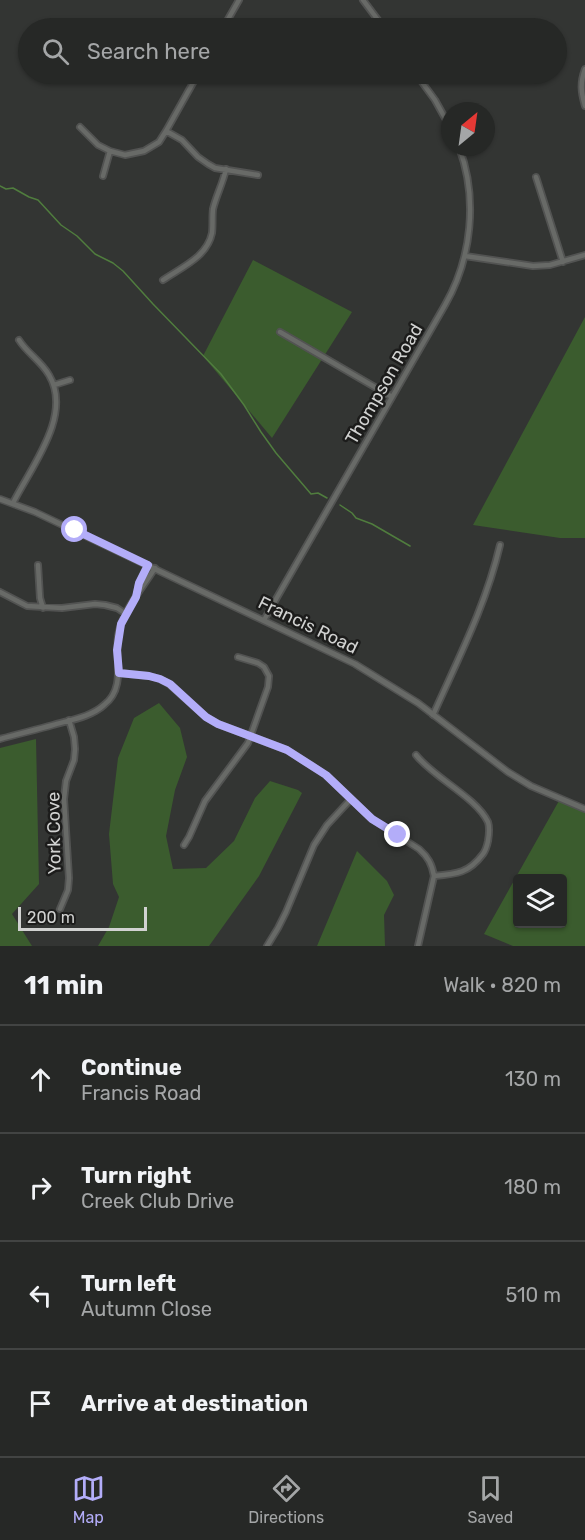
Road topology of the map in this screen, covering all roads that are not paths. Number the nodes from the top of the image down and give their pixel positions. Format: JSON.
{"nodes":[{"id":1,"x":239,"y":0,"type":"edge"},
{"id":2,"x":363,"y":0,"type":"edge"},
{"id":3,"x":229,"y":18,"type":"edge"},
{"id":4,"x":376,"y":18,"type":"edge"},
{"id":5,"x":585,"y":69,"type":"edge"},
{"id":6,"x":192,"y":84,"type":"edge"},
{"id":7,"x":423,"y":84,"type":"edge"},
{"id":8,"x":585,"y":106,"type":"edge"},
{"id":9,"x":441,"y":111,"type":"edge"},
{"id":10,"x":80,"y":127,"type":"dead end"},
{"id":11,"x":166,"y":131,"type":"junction"},
{"id":12,"x":110,"y":151,"type":"junction"},
{"id":13,"x":462,"y":156,"type":"edge"},
{"id":14,"x":226,"y":169,"type":"junction"},
{"id":15,"x":258,"y":175,"type":"dead end"},
{"id":16,"x":103,"y":176,"type":"dead end"},
{"id":17,"x":536,"y":177,"type":"dead end"},
{"id":18,"x":585,"y":255,"type":"edge"},
{"id":19,"x":465,"y":256,"type":"junction"},
{"id":20,"x":563,"y":262,"type":"junction"},
{"id":21,"x":163,"y":279,"type":"dead end"},
{"id":22,"x":280,"y":332,"type":"dead end"},
{"id":23,"x":19,"y":340,"type":"dead end"},
{"id":24,"x":70,"y":380,"type":"dead end"},
{"id":25,"x":54,"y":385,"type":"junction"},
{"id":26,"x":392,"y":397,"type":"junction"},
{"id":27,"x":0,"y":499,"type":"edge"},
{"id":28,"x":13,"y":503,"type":"junction"},
{"id":29,"x":500,"y":545,"type":"dead end"},
{"id":30,"x":38,"y":565,"type":"dead end"},
{"id":31,"x":148,"y":565,"type":"junction"},
{"id":32,"x":155,"y":568,"type":"junction"},
{"id":33,"x":0,"y":592,"type":"edge"},
{"id":34,"x":136,"y":597,"type":"junction"},
{"id":35,"x":43,"y":608,"type":"junction"},
{"id":36,"x":126,"y":614,"type":"junction"},
{"id":37,"x":264,"y":620,"type":"junction"},
{"id":38,"x":238,"y":657,"type":"dead end"},
{"id":39,"x":119,"y":673,"type":"junction"},
{"id":40,"x":433,"y":715,"type":"junction"},
{"id":41,"x":69,"y":720,"type":"junction"},
{"id":42,"x":250,"y":737,"type":"junction"},
{"id":43,"x":0,"y":739,"type":"edge"},
{"id":44,"x":416,"y":755,"type":"dead end"},
{"id":45,"x":351,"y":799,"type":"junction"},
{"id":46,"x":585,"y":809,"type":"edge"},
{"id":47,"x":184,"y":845,"type":"dead end"},
{"id":48,"x":434,"y":876,"type":"junction"},
{"id":49,"x":60,"y":909,"type":"dead end"},
{"id":50,"x":267,"y":946,"type":"edge"},
{"id":51,"x":418,"y":946,"type":"edge"}],
"edges":[{"from":1,"to":3,"type":"street"},
{"from":2,"to":4,"type":"street"},
{"from":5,"to":8,"type":"street"},
{"from":6,"to":11,"type":"street"},
{"from":7,"to":9,"type":"street"},
{"from":10,"to":12,"type":"street"},
{"from":11,"to":12,"type":"street"},
{"from":11,"to":14,"type":"street"},
{"from":12,"to":16,"type":"street"},
{"from":13,"to":19,"type":"street","name":"Thompson Road"},
{"from":14,"to":15,"type":"street"},
{"from":14,"to":21,"type":"street"},
{"from":17,"to":20,"type":"street"},
{"from":18,"to":20,"type":"street"},
{"from":19,"to":20,"type":"street"},
{"from":19,"to":26,"type":"street","name":"Thompson Road"},
{"from":22,"to":26,"type":"street"},
{"from":23,"to":25,"type":"street"},
{"from":24,"to":25,"type":"street"},
{"from":25,"to":28,"type":"street"},
{"from":26,"to":37,"type":"street","name":"Thompson Road"},
{"from":27,"to":28,"type":"street","name":"Francis Road"},
{"from":28,"to":31,"type":"street","name":"Francis Road"},
{"from":29,"to":40,"type":"street"},
{"from":30,"to":35,"type":"street"},
{"from":31,"to":32,"type":"street","name":"Francis Road"},
{"from":31,"to":34,"type":"street"},
{"from":32,"to":34,"type":"street"},
{"from":32,"to":37,"type":"street","name":"Francis Road"},
{"from":33,"to":35,"type":"street"},
{"from":34,"to":36,"type":"street"},
{"from":35,"to":36,"type":"street"},
{"from":36,"to":39,"type":"street"},
{"from":37,"to":40,"type":"street","name":"Francis Road"},
{"from":38,"to":42,"type":"street"},
{"from":39,"to":41,"type":"street"},
{"from":39,"to":42,"type":"street"},
{"from":40,"to":46,"type":"street","name":"Francis Road"},
{"from":41,"to":43,"type":"street"},
{"from":41,"to":49,"type":"street","name":"York Cove"},
{"from":42,"to":45,"type":"street"},
{"from":42,"to":47,"type":"street"},
{"from":44,"to":48,"type":"street"},
{"from":45,"to":48,"type":"street"},
{"from":45,"to":50,"type":"street"},
{"from":48,"to":51,"type":"street"}]}
